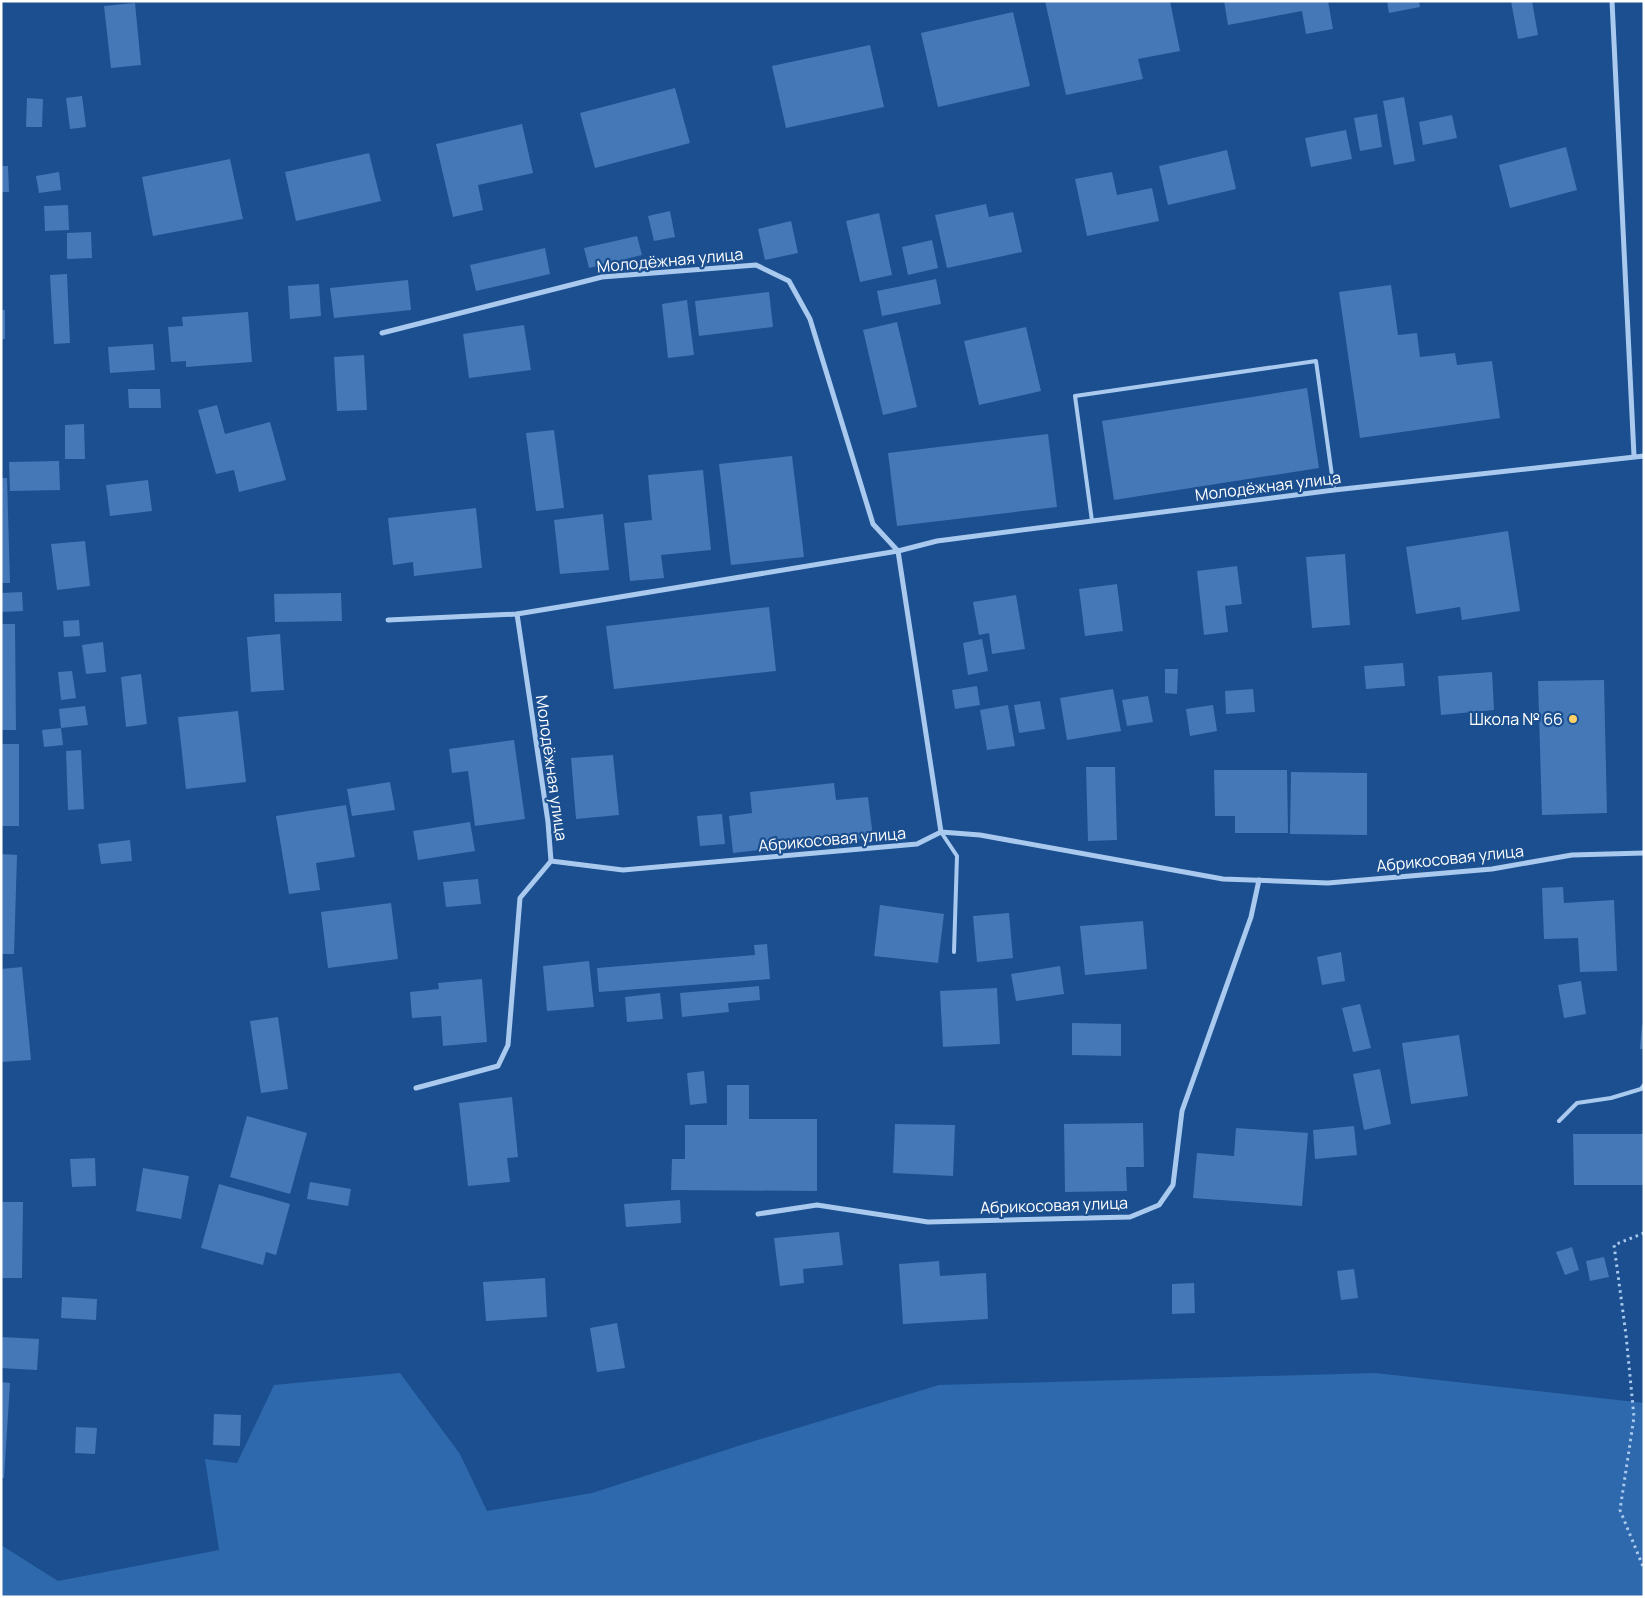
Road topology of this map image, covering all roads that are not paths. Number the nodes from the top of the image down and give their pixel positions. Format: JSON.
{"nodes":[{"id":1,"x":1612,"y":1,"type":"edge"},
{"id":2,"x":382,"y":333,"type":"dead end"},
{"id":3,"x":1634,"y":456,"type":"junction"},
{"id":4,"x":1644,"y":456,"type":"edge"},
{"id":5,"x":1334,"y":490,"type":"junction"},
{"id":6,"x":1092,"y":521,"type":"junction"},
{"id":7,"x":898,"y":551,"type":"junction"},
{"id":8,"x":518,"y":614,"type":"junction"},
{"id":9,"x":388,"y":620,"type":"dead end"},
{"id":10,"x":941,"y":832,"type":"junction"},
{"id":11,"x":1644,"y":853,"type":"edge"},
{"id":12,"x":551,"y":861,"type":"junction"},
{"id":13,"x":1259,"y":880,"type":"junction"},
{"id":14,"x":954,"y":952,"type":"dead end"},
{"id":15,"x":1644,"y":1085,"type":"edge"},
{"id":16,"x":416,"y":1088,"type":"dead end"},
{"id":17,"x":1559,"y":1121,"type":"dead end"},
{"id":18,"x":758,"y":1214,"type":"dead end"}],
"edges":[{"from":1,"to":3,"type":"street"},
{"from":2,"to":7,"type":"street","name":"Молодёжная улица"},
{"from":3,"to":4,"type":"street","name":"Молодёжная улица"},
{"from":3,"to":5,"type":"street","name":"Молодёжная улица"},
{"from":5,"to":6,"type":"street","name":"Молодёжная улица"},
{"from":5,"to":6,"type":"lane"},
{"from":6,"to":7,"type":"street","name":"Молодёжная улица"},
{"from":7,"to":8,"type":"street","name":"Молодёжная улица"},
{"from":7,"to":10,"type":"street"},
{"from":8,"to":9,"type":"street","name":"Молодёжная улица"},
{"from":8,"to":12,"type":"street","name":"Молодёжная улица"},
{"from":10,"to":12,"type":"street","name":"Абрикосовая улица"},
{"from":10,"to":13,"type":"street","name":"Абрикосовая улица"},
{"from":10,"to":14,"type":"lane"},
{"from":11,"to":13,"type":"street","name":"Абрикосовая улица"},
{"from":12,"to":16,"type":"street","name":"Молодёжная улица"},
{"from":13,"to":18,"type":"street","name":"Абрикосовая улица"},
{"from":15,"to":17,"type":"lane"}]}
